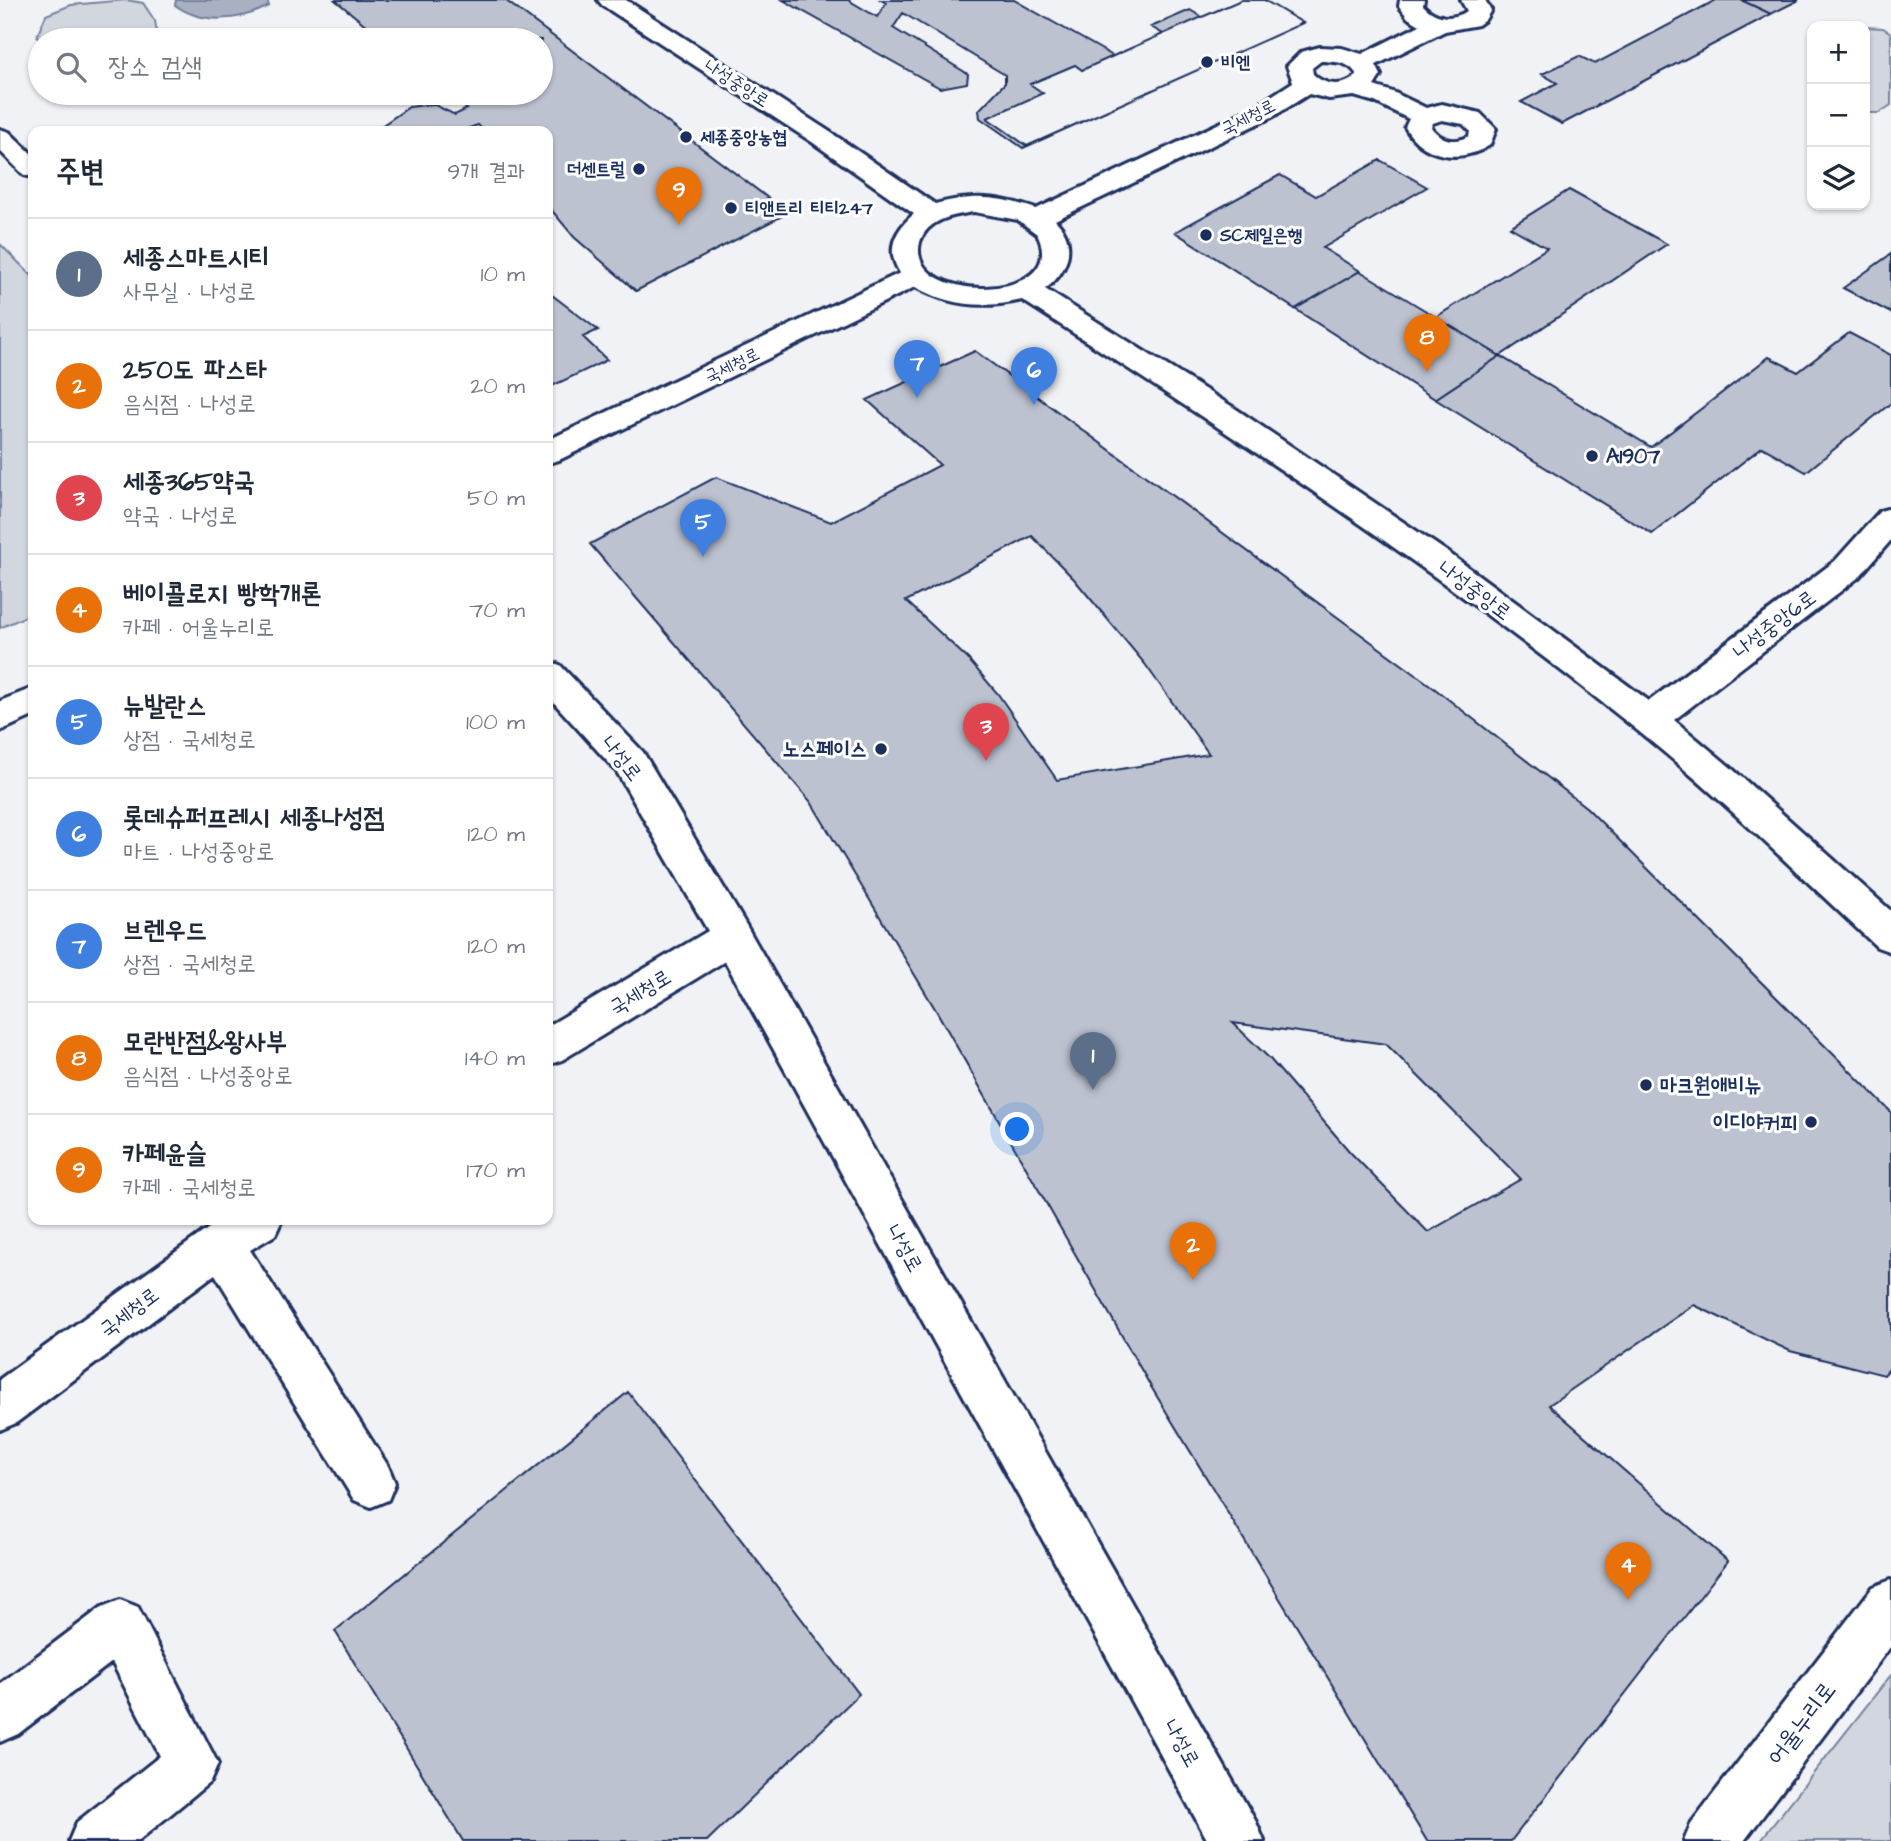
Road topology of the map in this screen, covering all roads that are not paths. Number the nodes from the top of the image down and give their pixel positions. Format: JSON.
{"nodes":[{"id":1,"x":610,"y":0,"type":"edge"},
{"id":2,"x":1412,"y":0,"type":"edge"},
{"id":3,"x":1478,"y":1,"type":"edge"},
{"id":4,"x":1441,"y":24,"type":"junction"},
{"id":5,"x":1362,"y":63,"type":"junction"},
{"id":6,"x":1307,"y":84,"type":"junction"},
{"id":7,"x":1357,"y":89,"type":"junction"},
{"id":8,"x":1424,"y":117,"type":"dead end"},
{"id":9,"x":0,"y":137,"type":"edge"},
{"id":10,"x":28,"y":164,"type":"edge"},
{"id":11,"x":932,"y":214,"type":"junction"},
{"id":12,"x":1035,"y":219,"type":"junction"},
{"id":13,"x":916,"y":276,"type":"junction"},
{"id":14,"x":1025,"y":289,"type":"junction"},
{"id":15,"x":553,"y":451,"type":"edge"},
{"id":16,"x":1891,"y":519,"type":"edge"},
{"id":17,"x":553,"y":679,"type":"edge"},
{"id":18,"x":28,"y":703,"type":"edge"},
{"id":19,"x":0,"y":717,"type":"edge"},
{"id":20,"x":1649,"y":720,"type":"junction"},
{"id":21,"x":1891,"y":935,"type":"edge"},
{"id":22,"x":732,"y":937,"type":"junction"},
{"id":23,"x":553,"y":1044,"type":"edge"},
{"id":24,"x":251,"y":1225,"type":"edge"},
{"id":25,"x":220,"y":1243,"type":"junction"},
{"id":26,"x":0,"y":1407,"type":"edge"},
{"id":27,"x":372,"y":1483,"type":"dead end"},
{"id":28,"x":1891,"y":1605,"type":"edge"},
{"id":29,"x":0,"y":1716,"type":"edge"},
{"id":30,"x":96,"y":1841,"type":"edge"},
{"id":31,"x":1237,"y":1841,"type":"edge"},
{"id":32,"x":1711,"y":1841,"type":"edge"}],
"edges":[{"from":1,"to":11,"type":"street","name":"나성중앙로"},
{"from":2,"to":4,"type":"street"},
{"from":3,"to":4,"type":"street"},
{"from":4,"to":5,"type":"street"},
{"from":5,"to":6,"type":"street"},
{"from":5,"to":7,"type":"street"},
{"from":6,"to":7,"type":"street"},
{"from":6,"to":12,"type":"street","name":"국세청로"},
{"from":7,"to":8,"type":"street"},
{"from":9,"to":10,"type":"street"},
{"from":11,"to":12,"type":"street"},
{"from":11,"to":13,"type":"street"},
{"from":12,"to":14,"type":"street"},
{"from":13,"to":14,"type":"street"},
{"from":13,"to":15,"type":"street","name":"국세청로"},
{"from":14,"to":20,"type":"street","name":"나성중앙로"},
{"from":16,"to":20,"type":"street","name":"나성중앙6로"},
{"from":17,"to":22,"type":"street","name":"나성로"},
{"from":18,"to":19,"type":"street"},
{"from":20,"to":21,"type":"street","name":"나성중앙로"},
{"from":22,"to":23,"type":"street","name":"국세청로"},
{"from":22,"to":31,"type":"street","name":"나성로"},
{"from":24,"to":25,"type":"street","name":"국세청로"},
{"from":25,"to":26,"type":"street","name":"국세청로"},
{"from":25,"to":27,"type":"street"},
{"from":28,"to":32,"type":"street","name":"어울누리로"},
{"from":29,"to":30,"type":"street"}]}
